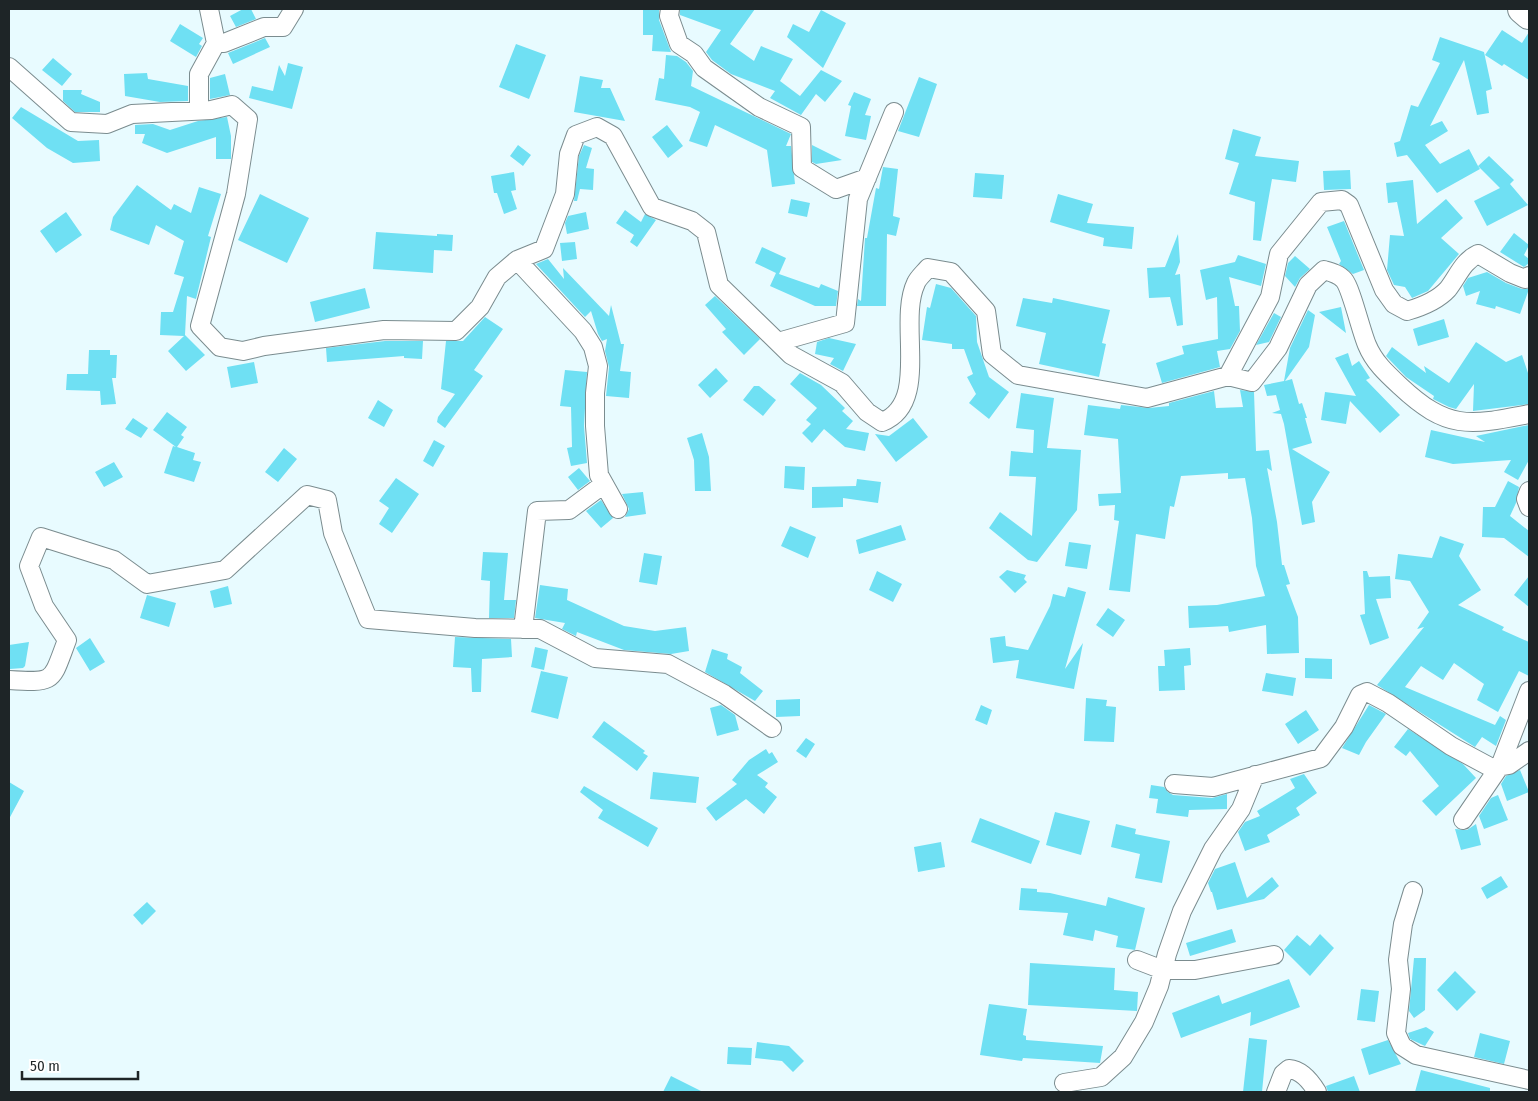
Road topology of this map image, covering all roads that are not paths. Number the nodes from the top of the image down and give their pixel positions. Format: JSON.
{"nodes":[{"id":1,"x":209,"y":9,"type":"edge"},
{"id":2,"x":294,"y":9,"type":"edge"},
{"id":3,"x":670,"y":9,"type":"edge"},
{"id":4,"x":1522,"y":9,"type":"edge"},
{"id":5,"x":1529,"y":15,"type":"edge"},
{"id":6,"x":216,"y":43,"type":"junction"},
{"id":7,"x":9,"y":67,"type":"edge"},
{"id":8,"x":200,"y":111,"type":"junction"},
{"id":9,"x":894,"y":112,"type":"dead end"},
{"id":10,"x":867,"y":178,"type":"junction"},
{"id":11,"x":517,"y":260,"type":"junction"},
{"id":12,"x":1529,"y":276,"type":"edge"},
{"id":13,"x":778,"y":342,"type":"junction"},
{"id":14,"x":1228,"y":376,"type":"junction"},
{"id":15,"x":1529,"y":414,"type":"edge"},
{"id":16,"x":604,"y":484,"type":"junction"},
{"id":17,"x":1529,"y":491,"type":"edge"},
{"id":18,"x":1529,"y":506,"type":"edge"},
{"id":19,"x":618,"y":509,"type":"dead end"},
{"id":20,"x":523,"y":629,"type":"junction"},
{"id":21,"x":9,"y":680,"type":"edge"},
{"id":22,"x":1529,"y":691,"type":"edge"},
{"id":23,"x":772,"y":728,"type":"dead end"},
{"id":24,"x":1529,"y":751,"type":"edge"},
{"id":25,"x":1500,"y":766,"type":"junction"},
{"id":26,"x":1255,"y":775,"type":"junction"},
{"id":27,"x":1174,"y":784,"type":"dead end"},
{"id":28,"x":1463,"y":820,"type":"dead end"},
{"id":29,"x":1413,"y":891,"type":"dead end"},
{"id":30,"x":1274,"y":955,"type":"dead end"},
{"id":31,"x":1137,"y":960,"type":"dead end"},
{"id":32,"x":1163,"y":970,"type":"junction"},
{"id":33,"x":1529,"y":1080,"type":"edge"},
{"id":34,"x":1064,"y":1083,"type":"dead end"},
{"id":35,"x":1276,"y":1092,"type":"edge"},
{"id":36,"x":1317,"y":1092,"type":"edge"}],
"edges":[{"from":1,"to":6,"type":"street"},
{"from":2,"to":6,"type":"street"},
{"from":3,"to":10,"type":"street"},
{"from":4,"to":5,"type":"main road"},
{"from":6,"to":8,"type":"street"},
{"from":7,"to":8,"type":"street"},
{"from":8,"to":11,"type":"street"},
{"from":9,"to":10,"type":"street"},
{"from":10,"to":13,"type":"street"},
{"from":11,"to":13,"type":"street"},
{"from":11,"to":16,"type":"street"},
{"from":12,"to":14,"type":"street"},
{"from":13,"to":14,"type":"street"},
{"from":14,"to":15,"type":"street"},
{"from":16,"to":19,"type":"street"},
{"from":16,"to":20,"type":"street"},
{"from":17,"to":18,"type":"street"},
{"from":20,"to":21,"type":"street"},
{"from":20,"to":23,"type":"street"},
{"from":22,"to":25,"type":"street"},
{"from":24,"to":25,"type":"street"},
{"from":25,"to":26,"type":"street"},
{"from":25,"to":28,"type":"street"},
{"from":26,"to":27,"type":"street"},
{"from":26,"to":32,"type":"street"},
{"from":29,"to":33,"type":"street"},
{"from":30,"to":32,"type":"street"},
{"from":31,"to":32,"type":"street"},
{"from":32,"to":34,"type":"street"},
{"from":35,"to":36,"type":"street"}]}
